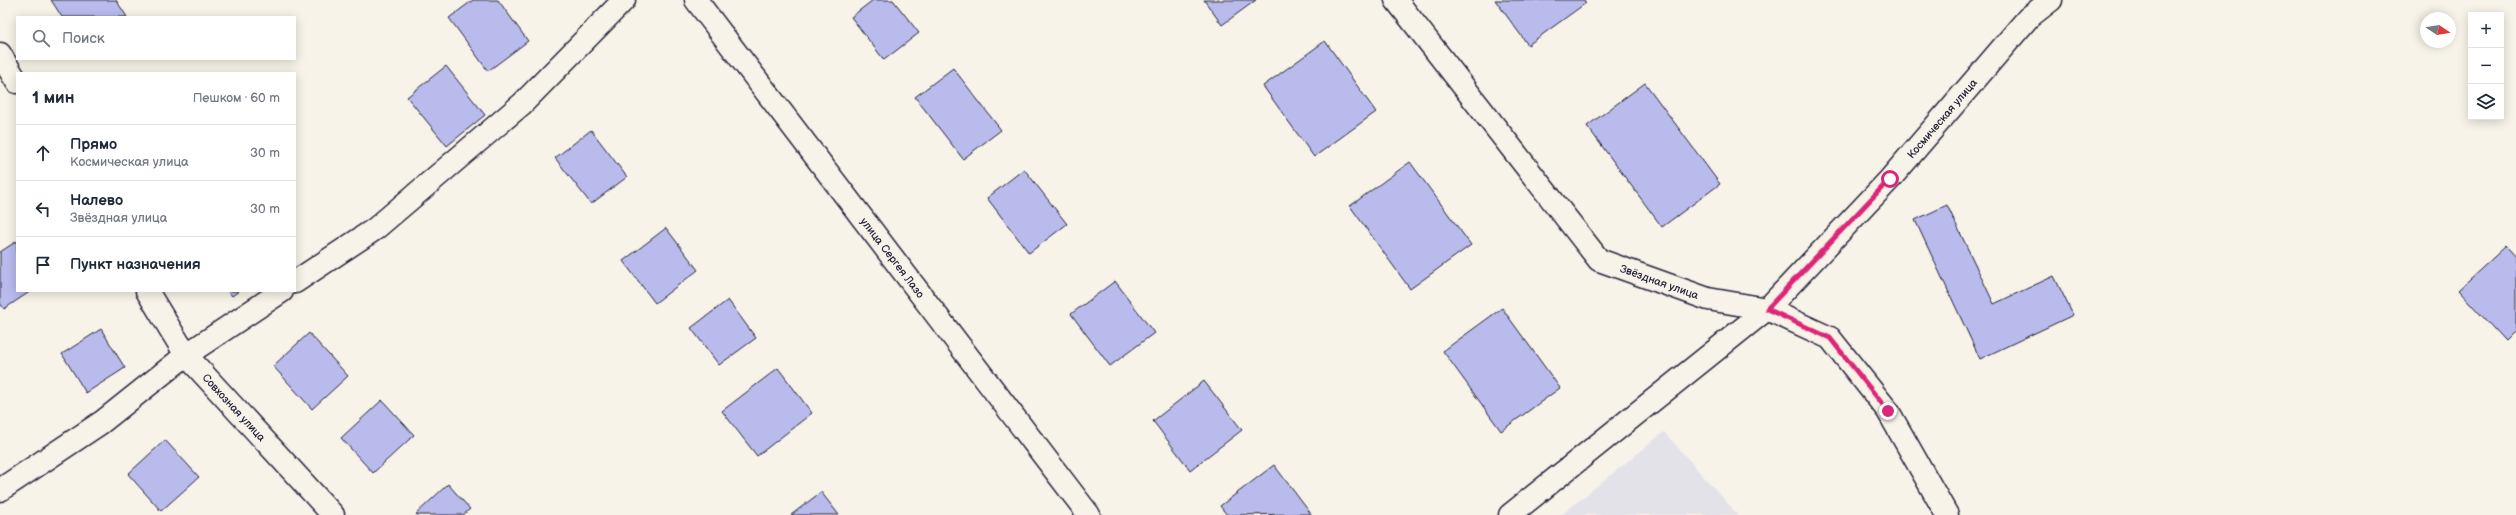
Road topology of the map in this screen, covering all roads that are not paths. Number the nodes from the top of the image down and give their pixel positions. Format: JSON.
{"nodes":[{"id":1,"x":624,"y":0,"type":"edge"},
{"id":2,"x":696,"y":0,"type":"edge"},
{"id":3,"x":1396,"y":0,"type":"edge"},
{"id":4,"x":2051,"y":0,"type":"edge"},
{"id":5,"x":0,"y":54,"type":"edge"},
{"id":6,"x":16,"y":80,"type":"edge"},
{"id":7,"x":296,"y":281,"type":"edge"},
{"id":8,"x":148,"y":292,"type":"edge"},
{"id":9,"x":280,"y":292,"type":"edge"},
{"id":10,"x":1767,"y":309,"type":"junction"},
{"id":11,"x":186,"y":355,"type":"junction"},
{"id":12,"x":0,"y":490,"type":"edge"},
{"id":13,"x":333,"y":515,"type":"edge"},
{"id":14,"x":1089,"y":515,"type":"edge"},
{"id":15,"x":1510,"y":515,"type":"edge"},
{"id":16,"x":1947,"y":515,"type":"edge"}],
"edges":[{"from":1,"to":7,"type":"street"},
{"from":2,"to":14,"type":"street","name":"улица Сергея Лазо"},
{"from":3,"to":10,"type":"street","name":"Звёздная улица"},
{"from":4,"to":10,"type":"street","name":"Космическая улица"},
{"from":5,"to":6,"type":"street"},
{"from":8,"to":11,"type":"street","name":"Совхозная улица"},
{"from":9,"to":11,"type":"street"},
{"from":10,"to":15,"type":"street","name":"Космическая улица"},
{"from":10,"to":16,"type":"street","name":"Звёздная улица"},
{"from":11,"to":12,"type":"street"},
{"from":11,"to":13,"type":"street","name":"Совхозная улица"}]}
